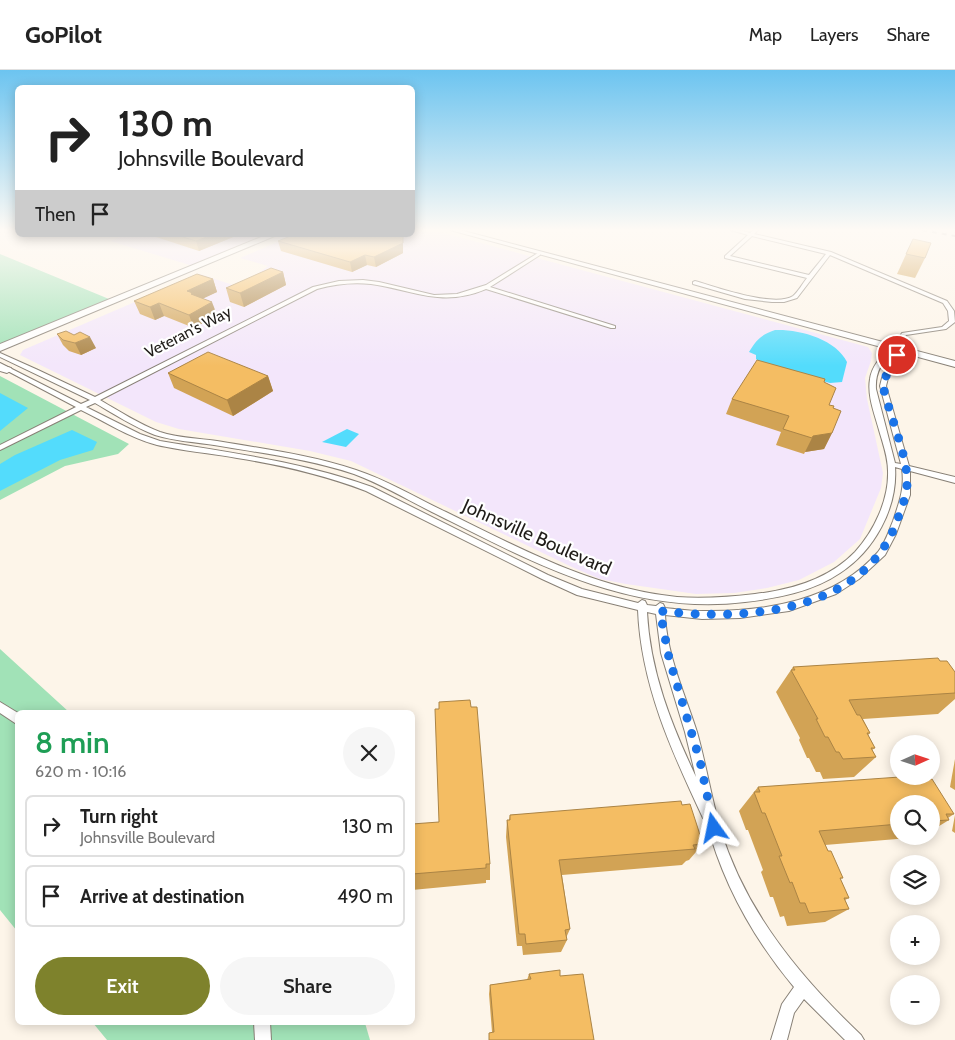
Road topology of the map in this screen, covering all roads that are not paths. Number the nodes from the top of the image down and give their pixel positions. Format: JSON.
{"nodes":[{"id":1,"x":175,"y":275,"type":"edge"},
{"id":2,"x":504,"y":275,"type":"edge"},
{"id":3,"x":619,"y":275,"type":"edge"},
{"id":4,"x":804,"y":275,"type":"edge"},
{"id":5,"x":883,"y":275,"type":"edge"},
{"id":6,"x":811,"y":277,"type":"joint"},
{"id":7,"x":695,"y":283,"type":"dead end"},
{"id":8,"x":485,"y":287,"type":"junction"},
{"id":9,"x":613,"y":327,"type":"dead end"},
{"id":10,"x":0,"y":348,"type":"edge"},
{"id":11,"x":895,"y":348,"type":"junction"},
{"id":12,"x":0,"y":355,"type":"edge"},
{"id":13,"x":955,"y":364,"type":"edge"},
{"id":14,"x":2,"y":367,"type":"edge"},
{"id":15,"x":94,"y":400,"type":"junction"},
{"id":16,"x":81,"y":407,"type":"junction"},
{"id":17,"x":0,"y":448,"type":"edge"},
{"id":18,"x":891,"y":464,"type":"junction"},
{"id":19,"x":906,"y":468,"type":"junction"},
{"id":20,"x":955,"y":480,"type":"edge"},
{"id":21,"x":642,"y":595,"type":"junction"},
{"id":22,"x":660,"y":598,"type":"junction"},
{"id":23,"x":642,"y":608,"type":"junction"},
{"id":24,"x":660,"y":611,"type":"junction"},
{"id":25,"x":0,"y":707,"type":"edge"},
{"id":26,"x":15,"y":718,"type":"edge"},
{"id":27,"x":714,"y":828,"type":"junction"},
{"id":28,"x":804,"y":987,"type":"junction"},
{"id":29,"x":262,"y":1025,"type":"edge"},
{"id":30,"x":263,"y":1040,"type":"edge"},
{"id":31,"x":779,"y":1040,"type":"edge"},
{"id":32,"x":856,"y":1040,"type":"edge"}],
"edges":[{"from":1,"to":10,"type":"main road"},
{"from":2,"to":8,"type":"street","name":"Veteran's Way"},
{"from":3,"to":11,"type":"main road"},
{"from":4,"to":6,"type":"street"},
{"from":5,"to":11,"type":"street"},
{"from":6,"to":7,"type":"street"},
{"from":8,"to":9,"type":"street"},
{"from":8,"to":15,"type":"street","name":"Veteran's Way"},
{"from":11,"to":13,"type":"main road"},
{"from":11,"to":18,"type":"street","name":"Johnsville Boulevard"},
{"from":11,"to":19,"type":"street","name":"Johnsville Boulevard"},
{"from":12,"to":15,"type":"street","name":"Johnsville Boulevard"},
{"from":14,"to":16,"type":"street","name":"Johnsville Boulevard"},
{"from":15,"to":16,"type":"street","name":"Veteran's Way"},
{"from":15,"to":21,"type":"street","name":"Johnsville Boulevard"},
{"from":16,"to":17,"type":"street","name":"Veteran's Way"},
{"from":16,"to":23,"type":"street","name":"Johnsville Boulevard"},
{"from":18,"to":19,"type":"street"},
{"from":18,"to":22,"type":"street","name":"Johnsville Boulevard"},
{"from":19,"to":20,"type":"street"},
{"from":19,"to":24,"type":"street","name":"Johnsville Boulevard"},
{"from":21,"to":22,"type":"street","name":"Johnsville Boulevard"},
{"from":21,"to":23,"type":"street"},
{"from":22,"to":24,"type":"street"},
{"from":23,"to":24,"type":"street","name":"Johnsville Boulevard"},
{"from":23,"to":27,"type":"street"},
{"from":24,"to":27,"type":"street"},
{"from":25,"to":26,"type":"street"},
{"from":27,"to":28,"type":"street"},
{"from":28,"to":31,"type":"street"},
{"from":28,"to":32,"type":"street"},
{"from":29,"to":30,"type":"street"}]}
